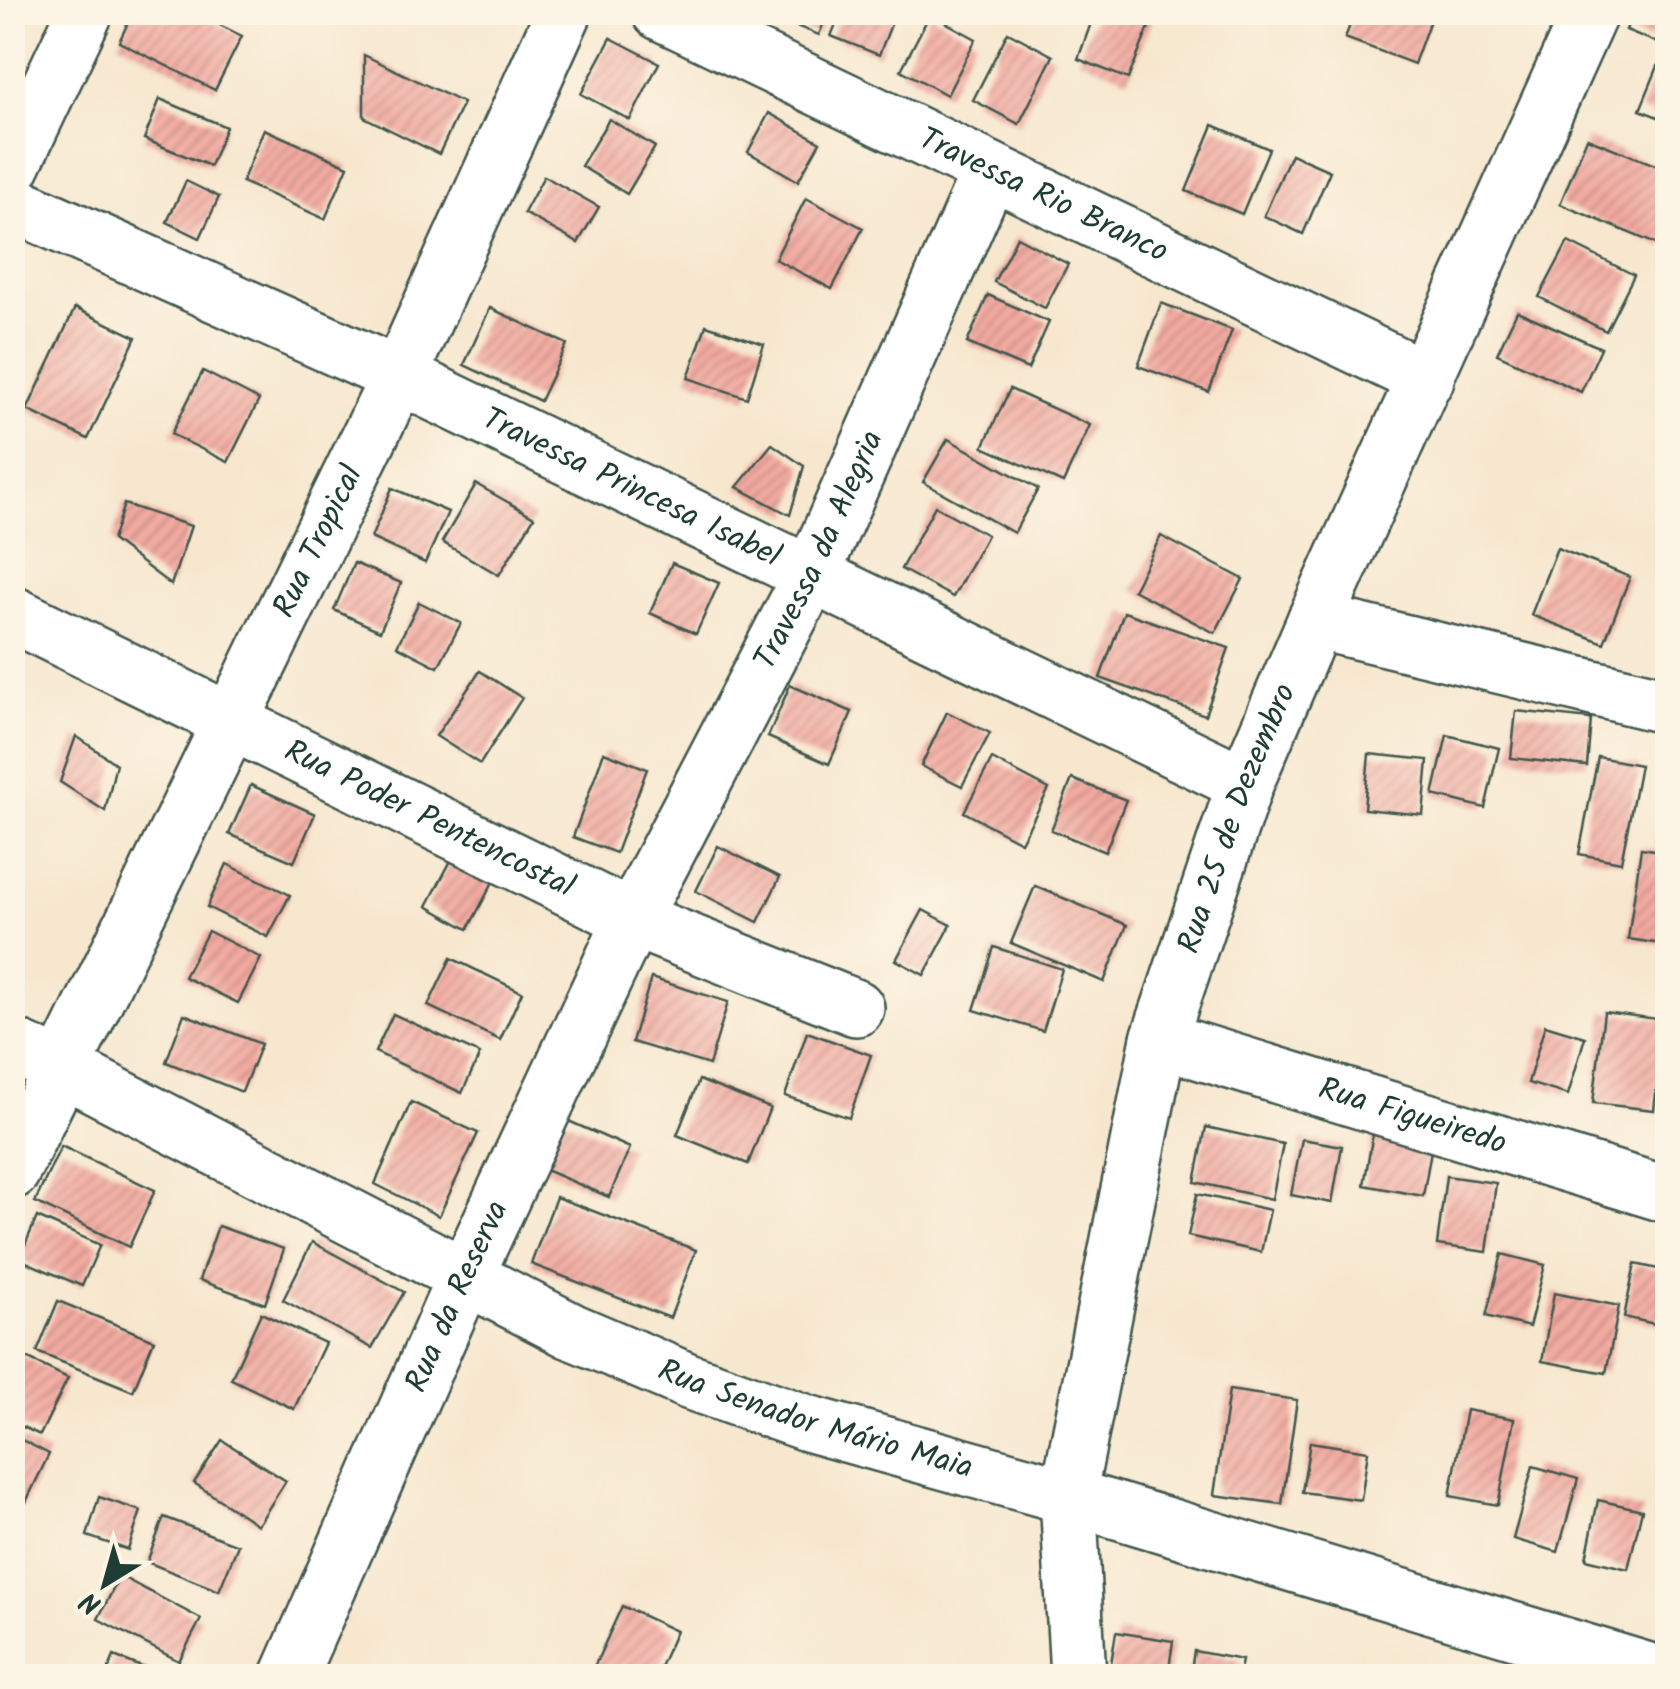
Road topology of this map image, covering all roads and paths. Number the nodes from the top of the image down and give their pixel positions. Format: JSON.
{"nodes":[{"id":1,"x":85,"y":12,"type":"edge"},
{"id":2,"x":564,"y":12,"type":"edge"},
{"id":3,"x":660,"y":12,"type":"edge"},
{"id":4,"x":1590,"y":12,"type":"edge"},
{"id":5,"x":12,"y":166,"type":"edge"},
{"id":6,"x":990,"y":171,"type":"junction"},
{"id":7,"x":12,"y":203,"type":"edge"},
{"id":8,"x":399,"y":376,"type":"junction"},
{"id":9,"x":1426,"y":378,"type":"junction"},
{"id":10,"x":812,"y":574,"type":"junction"},
{"id":11,"x":12,"y":614,"type":"edge"},
{"id":12,"x":1314,"y":620,"type":"junction"},
{"id":13,"x":1668,"y":706,"type":"edge"},
{"id":14,"x":234,"y":721,"type":"junction"},
{"id":15,"x":1246,"y":784,"type":"junction"},
{"id":16,"x":632,"y":919,"type":"junction"},
{"id":17,"x":856,"y":1008,"type":"dead end"},
{"id":18,"x":1159,"y":1038,"type":"junction"},
{"id":19,"x":12,"y":1046,"type":"edge"},
{"id":20,"x":62,"y":1068,"type":"junction"},
{"id":21,"x":12,"y":1170,"type":"edge"},
{"id":22,"x":1668,"y":1195,"type":"edge"},
{"id":23,"x":465,"y":1277,"type":"junction"},
{"id":24,"x":1068,"y":1496,"type":"junction"},
{"id":25,"x":289,"y":1676,"type":"edge"},
{"id":26,"x":1078,"y":1676,"type":"edge"},
{"id":27,"x":1665,"y":1676,"type":"edge"}],
"edges":[{"from":1,"to":5,"type":"street"},
{"from":2,"to":8,"type":"street","name":"Rua Tropical"},
{"from":3,"to":6,"type":"street","name":"Travessa Rio Branco"},
{"from":4,"to":9,"type":"street","name":"Rua 25 de Dezembro"},
{"from":6,"to":9,"type":"street","name":"Travessa Rio Branco"},
{"from":6,"to":10,"type":"street","name":"Travessa da Alegria"},
{"from":7,"to":8,"type":"street","name":"Travessa Princesa Isabel"},
{"from":8,"to":10,"type":"street","name":"Travessa Princesa Isabel"},
{"from":8,"to":14,"type":"street","name":"Rua Tropical"},
{"from":9,"to":12,"type":"street","name":"Rua 25 de Dezembro"},
{"from":10,"to":15,"type":"street","name":"Travessa Princesa Isabel"},
{"from":10,"to":16,"type":"street","name":"Travessa da Alegria"},
{"from":11,"to":14,"type":"street","name":"Rua Poder Pentencostal"},
{"from":12,"to":13,"type":"street"},
{"from":12,"to":15,"type":"street","name":"Rua 25 de Dezembro"},
{"from":14,"to":16,"type":"street","name":"Rua Poder Pentencostal"},
{"from":14,"to":20,"type":"street","name":"Rua Tropical"},
{"from":15,"to":18,"type":"street","name":"Rua 25 de Dezembro"},
{"from":16,"to":17,"type":"street","name":"Rua Poder Pentencostal"},
{"from":16,"to":23,"type":"street","name":"Rua da Reserva"},
{"from":18,"to":22,"type":"street","name":"Rua Figueiredo"},
{"from":18,"to":24,"type":"street","name":"Rua 25 de Dezembro"},
{"from":19,"to":20,"type":"street","name":"Rua Senador Mário Maia"},
{"from":20,"to":21,"type":"street","name":"Rua Tropical"},
{"from":20,"to":23,"type":"street","name":"Rua Senador Mário Maia"},
{"from":23,"to":24,"type":"street","name":"Rua Senador Mário Maia"},
{"from":23,"to":25,"type":"street","name":"Rua da Reserva"},
{"from":24,"to":26,"type":"street","name":"Rua 25 de Dezembro"},
{"from":24,"to":27,"type":"street","name":"Rua Senador Mário Maia"}]}
